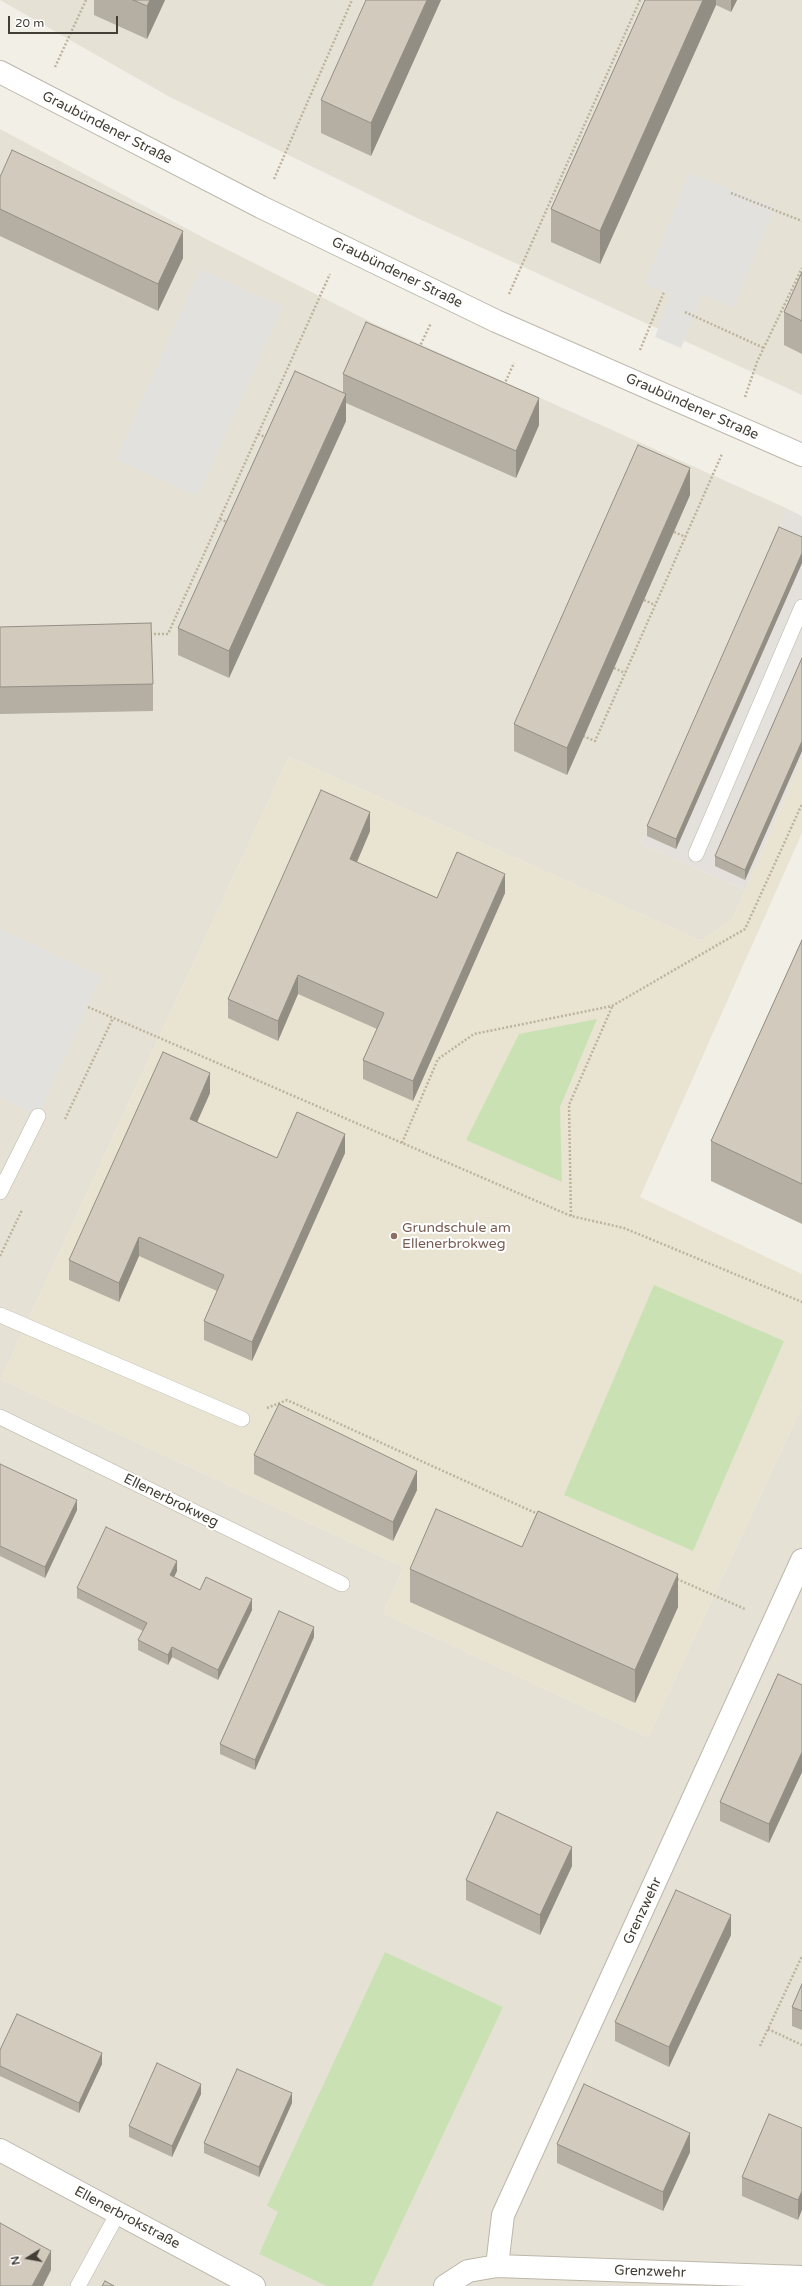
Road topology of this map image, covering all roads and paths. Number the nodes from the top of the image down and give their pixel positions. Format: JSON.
{"nodes":[{"id":1,"x":86,"y":0,"type":"edge"},
{"id":2,"x":352,"y":0,"type":"edge"},
{"id":3,"x":640,"y":0,"type":"edge"},
{"id":4,"x":0,"y":72,"type":"edge"},
{"id":5,"x":42,"y":95,"type":"junction"},
{"id":6,"x":731,"y":193,"type":"dead end"},
{"id":7,"x":261,"y":206,"type":"junction"},
{"id":8,"x":802,"y":221,"type":"edge"},
{"id":9,"x":342,"y":246,"type":"junction"},
{"id":10,"x":802,"y":268,"type":"edge"},
{"id":11,"x":664,"y":292,"type":"dead end"},
{"id":12,"x":443,"y":295,"type":"junction"},
{"id":13,"x":685,"y":312,"type":"dead end"},
{"id":14,"x":496,"y":320,"type":"junction"},
{"id":15,"x":527,"y":334,"type":"junction"},
{"id":16,"x":764,"y":348,"type":"junction"},
{"id":17,"x":416,"y":355,"type":"edge"},
{"id":18,"x":629,"y":379,"type":"junction"},
{"id":19,"x":502,"y":392,"type":"edge"},
{"id":20,"x":735,"y":426,"type":"junction"},
{"id":21,"x":258,"y":434,"type":"junction"},
{"id":22,"x":269,"y":439,"type":"edge"},
{"id":23,"x":802,"y":455,"type":"edge"},
{"id":24,"x":220,"y":519,"type":"junction"},
{"id":25,"x":231,"y":524,"type":"edge"},
{"id":26,"x":674,"y":532,"type":"edge"},
{"id":27,"x":686,"y":537,"type":"junction"},
{"id":28,"x":184,"y":599,"type":"junction"},
{"id":29,"x":644,"y":600,"type":"edge"},
{"id":30,"x":189,"y":601,"type":"edge"},
{"id":31,"x":655,"y":605,"type":"junction"},
{"id":32,"x":802,"y":607,"type":"edge"},
{"id":33,"x":144,"y":634,"type":"edge"},
{"id":34,"x":614,"y":668,"type":"edge"},
{"id":35,"x":625,"y":673,"type":"junction"},
{"id":36,"x":584,"y":736,"type":"edge"},
{"id":37,"x":802,"y":804,"type":"edge"},
{"id":38,"x":696,"y":854,"type":"dead end"},
{"id":39,"x":612,"y":1006,"type":"junction"},
{"id":40,"x":88,"y":1007,"type":"dead end"},
{"id":41,"x":38,"y":1116,"type":"dead end"},
{"id":42,"x":402,"y":1143,"type":"junction"},
{"id":43,"x":0,"y":1192,"type":"edge"},
{"id":44,"x":571,"y":1216,"type":"junction"},
{"id":45,"x":802,"y":1302,"type":"edge"},
{"id":46,"x":0,"y":1315,"type":"edge"},
{"id":47,"x":0,"y":1417,"type":"edge"},
{"id":48,"x":242,"y":1419,"type":"joint"},
{"id":49,"x":542,"y":1517,"type":"edge"},
{"id":50,"x":802,"y":1560,"type":"edge"},
{"id":51,"x":670,"y":1576,"type":"edge"},
{"id":52,"x":342,"y":1584,"type":"dead end"},
{"id":53,"x":775,"y":1622,"type":"junction"},
{"id":54,"x":802,"y":1956,"type":"edge"},
{"id":55,"x":768,"y":2029,"type":"junction"},
{"id":56,"x":802,"y":2045,"type":"edge"},
{"id":57,"x":760,"y":2046,"type":"dead end"},
{"id":58,"x":0,"y":2150,"type":"edge"},
{"id":59,"x":118,"y":2213,"type":"junction"},
{"id":60,"x":497,"y":2266,"type":"junction"},
{"id":61,"x":802,"y":2277,"type":"edge"},
{"id":62,"x":78,"y":2286,"type":"edge"},
{"id":63,"x":254,"y":2286,"type":"edge"},
{"id":64,"x":445,"y":2286,"type":"edge"}],
"edges":[{"from":1,"to":5,"type":"path"},
{"from":2,"to":7,"type":"path"},
{"from":3,"to":14,"type":"path"},
{"from":4,"to":5,"type":"street","name":"Graubündener Straße"},
{"from":5,"to":7,"type":"street","name":"Graubündener Straße"},
{"from":6,"to":8,"type":"path"},
{"from":7,"to":9,"type":"street","name":"Graubündener Straße"},
{"from":9,"to":12,"type":"street","name":"Graubündener Straße"},
{"from":9,"to":21,"type":"path"},
{"from":10,"to":16,"type":"path"},
{"from":11,"to":18,"type":"path"},
{"from":12,"to":14,"type":"street","name":"Graubündener Straße"},
{"from":12,"to":17,"type":"path"},
{"from":13,"to":16,"type":"path"},
{"from":14,"to":15,"type":"street","name":"Graubündener Straße"},
{"from":15,"to":18,"type":"street","name":"Graubündener Straße"},
{"from":15,"to":19,"type":"path"},
{"from":16,"to":20,"type":"path"},
{"from":18,"to":20,"type":"street","name":"Graubündener Straße"},
{"from":20,"to":23,"type":"street","name":"Graubündener Straße"},
{"from":20,"to":27,"type":"path"},
{"from":21,"to":22,"type":"path"},
{"from":21,"to":24,"type":"path"},
{"from":24,"to":25,"type":"path"},
{"from":24,"to":28,"type":"path"},
{"from":26,"to":27,"type":"path"},
{"from":27,"to":31,"type":"path"},
{"from":28,"to":30,"type":"path"},
{"from":28,"to":33,"type":"path"},
{"from":29,"to":31,"type":"path"},
{"from":31,"to":35,"type":"path"},
{"from":32,"to":38,"type":"lane"},
{"from":34,"to":35,"type":"path"},
{"from":35,"to":36,"type":"path"},
{"from":37,"to":39,"type":"path"},
{"from":39,"to":42,"type":"path"},
{"from":39,"to":44,"type":"path"},
{"from":40,"to":42,"type":"path"},
{"from":41,"to":43,"type":"lane"},
{"from":42,"to":44,"type":"path"},
{"from":44,"to":45,"type":"path"},
{"from":46,"to":48,"type":"lane"},
{"from":47,"to":52,"type":"lane","name":"Ellenerbrokweg"},
{"from":48,"to":49,"type":"path"},
{"from":50,"to":53,"type":"street","name":"Grenzwehr"},
{"from":51,"to":53,"type":"path"},
{"from":53,"to":60,"type":"street","name":"Grenzwehr"},
{"from":54,"to":55,"type":"path"},
{"from":55,"to":56,"type":"path"},
{"from":55,"to":57,"type":"path"},
{"from":58,"to":59,"type":"street","name":"Ellenerbrokstraße"},
{"from":59,"to":62,"type":"lane"},
{"from":59,"to":63,"type":"street","name":"Ellenerbrokstraße"},
{"from":60,"to":61,"type":"street","name":"Grenzwehr"},
{"from":60,"to":64,"type":"street","name":"Grenzwehr"}]}
